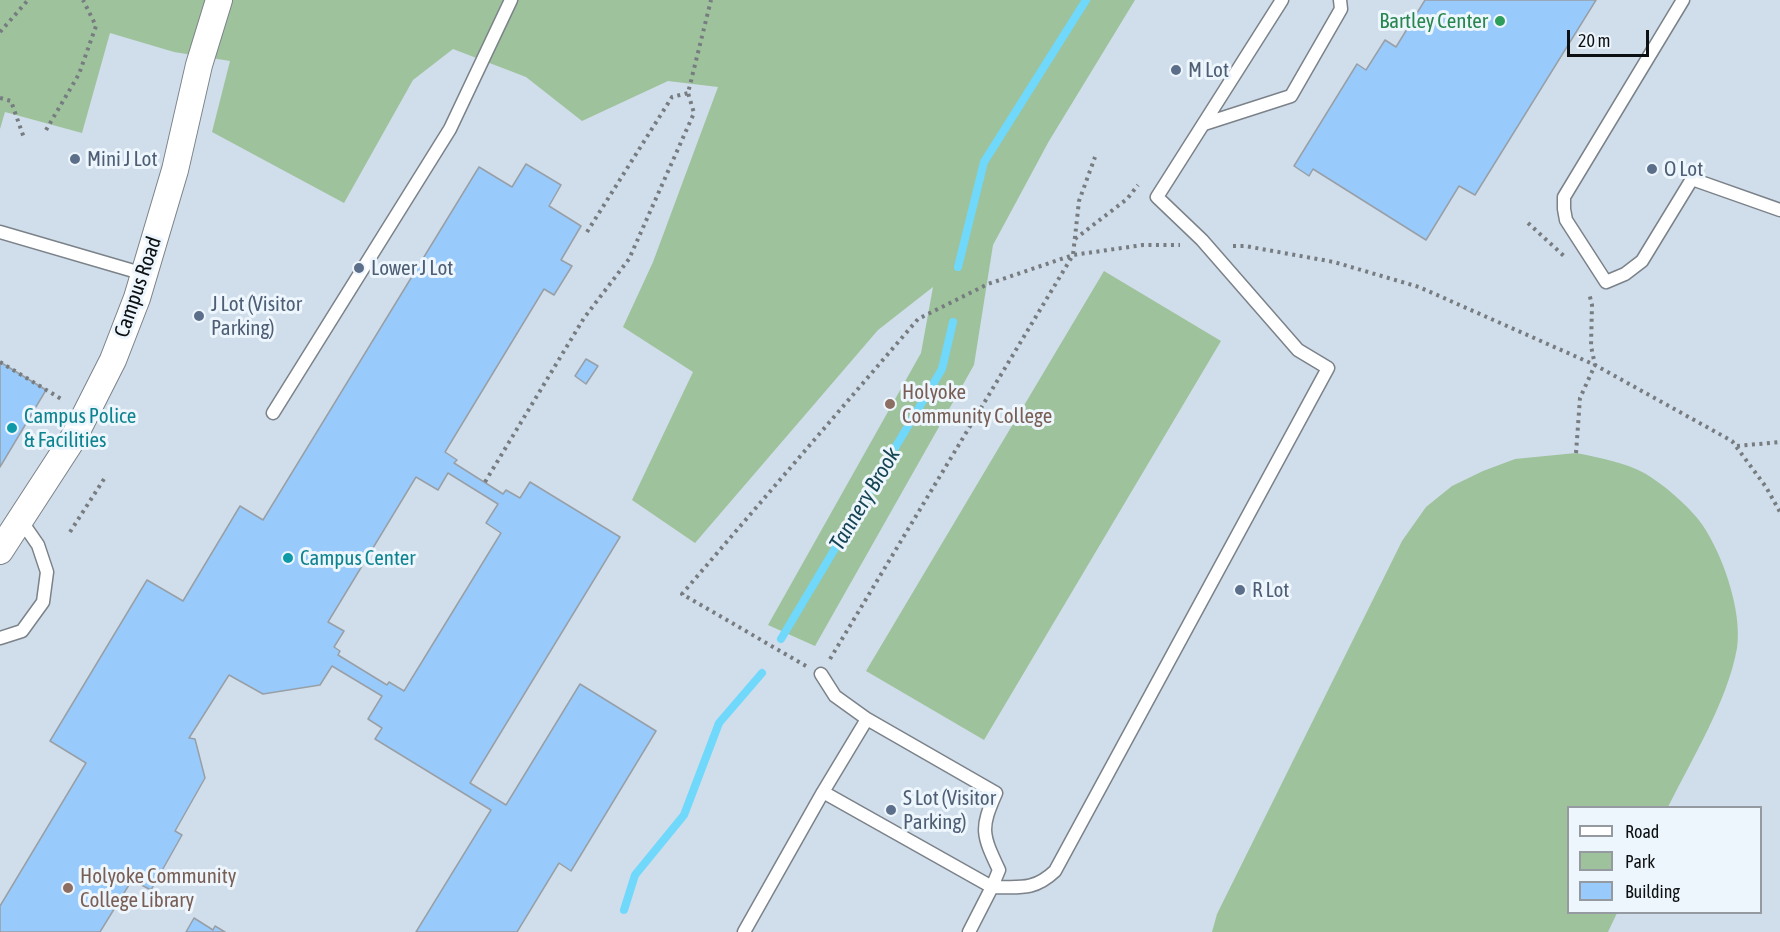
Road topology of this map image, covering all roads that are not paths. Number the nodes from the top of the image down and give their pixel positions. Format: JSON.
{"nodes":[{"id":1,"x":219,"y":0,"type":"edge"},
{"id":2,"x":511,"y":0,"type":"edge"},
{"id":3,"x":1282,"y":0,"type":"edge"},
{"id":4,"x":1340,"y":0,"type":"edge"},
{"id":5,"x":1683,"y":0,"type":"edge"},
{"id":6,"x":1204,"y":124,"type":"junction"},
{"id":7,"x":1780,"y":210,"type":"edge"},
{"id":8,"x":0,"y":232,"type":"edge"},
{"id":9,"x":144,"y":274,"type":"junction"},
{"id":10,"x":273,"y":413,"type":"dead end"},
{"id":11,"x":20,"y":519,"type":"junction"},
{"id":12,"x":0,"y":551,"type":"edge"},
{"id":13,"x":0,"y":638,"type":"edge"},
{"id":14,"x":821,"y":674,"type":"road end"},
{"id":15,"x":867,"y":719,"type":"junction"},
{"id":16,"x":823,"y":792,"type":"junction"},
{"id":17,"x":992,"y":887,"type":"junction"},
{"id":18,"x":744,"y":932,"type":"edge"},
{"id":19,"x":969,"y":932,"type":"edge"}],
"edges":[{"from":1,"to":9,"type":"street","name":"Campus Road"},
{"from":2,"to":10,"type":"lane"},
{"from":3,"to":6,"type":"lane"},
{"from":4,"to":6,"type":"lane"},
{"from":5,"to":7,"type":"lane"},
{"from":6,"to":17,"type":"lane"},
{"from":8,"to":9,"type":"lane"},
{"from":9,"to":11,"type":"street","name":"Campus Road"},
{"from":11,"to":12,"type":"street","name":"Campus Road"},
{"from":11,"to":13,"type":"lane"},
{"from":14,"to":15,"type":"lane"},
{"from":15,"to":16,"type":"lane"},
{"from":15,"to":17,"type":"lane"},
{"from":16,"to":17,"type":"lane"},
{"from":16,"to":18,"type":"lane"},
{"from":17,"to":19,"type":"lane"}]}
